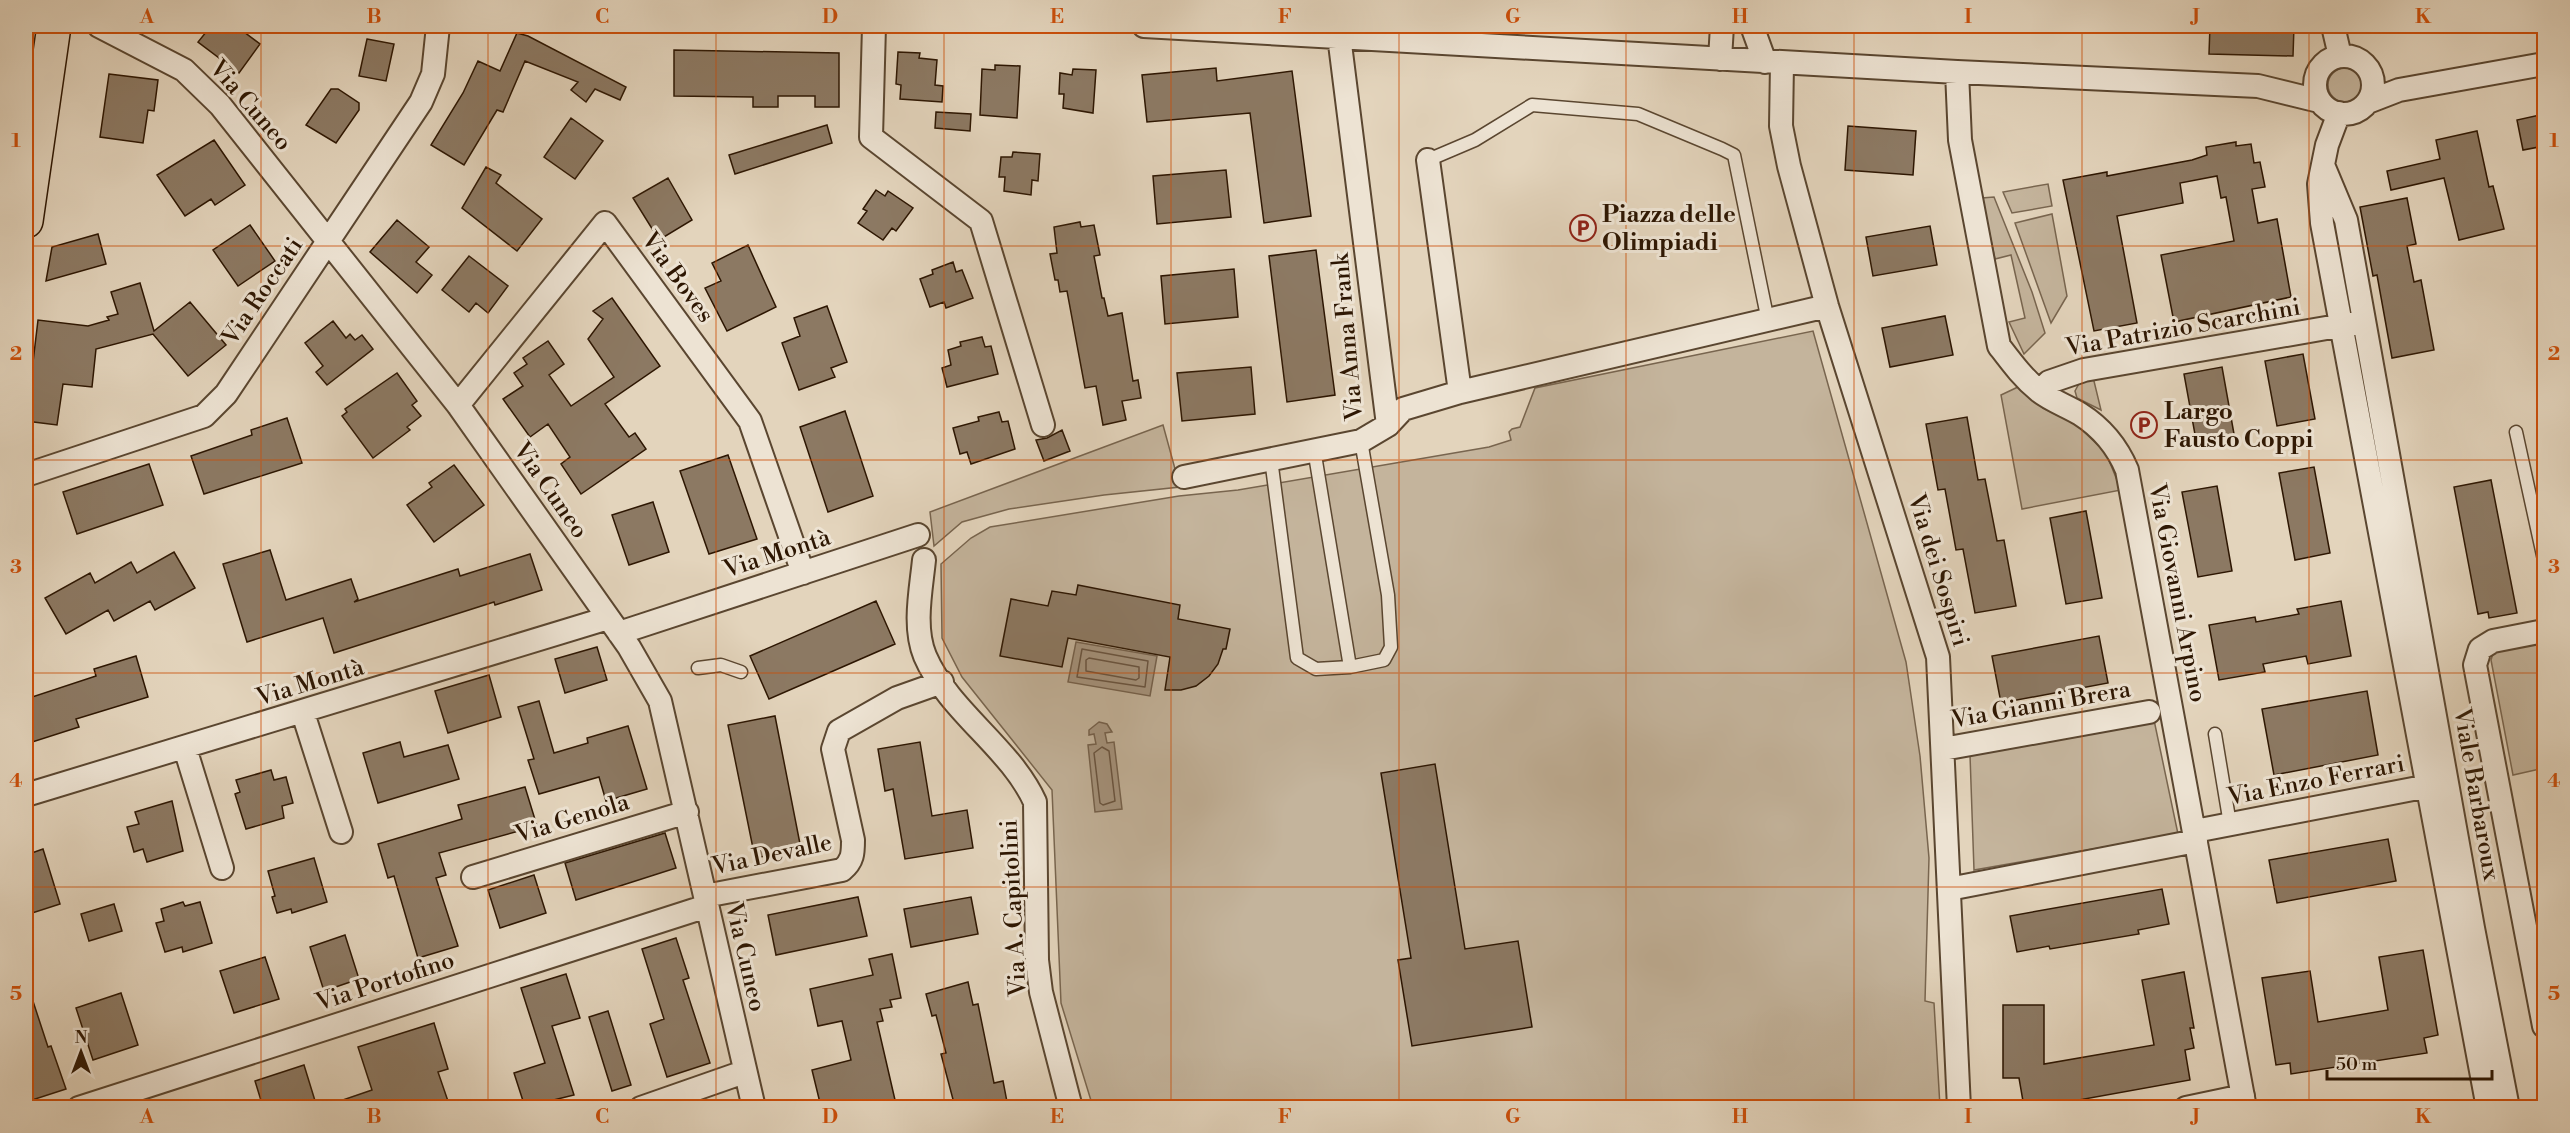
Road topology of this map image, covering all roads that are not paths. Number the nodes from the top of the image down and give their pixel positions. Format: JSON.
{"nodes":[{"id":1,"x":54,"y":26,"type":"edge"},
{"id":2,"x":99,"y":26,"type":"edge"},
{"id":3,"x":438,"y":26,"type":"edge"},
{"id":4,"x":874,"y":26,"type":"edge"},
{"id":5,"x":1144,"y":26,"type":"edge"},
{"id":6,"x":1722,"y":26,"type":"edge"},
{"id":7,"x":1752,"y":26,"type":"edge"},
{"id":8,"x":2333,"y":26,"type":"edge"},
{"id":9,"x":1339,"y":36,"type":"junction"},
{"id":10,"x":2340,"y":56,"type":"junction"},
{"id":11,"x":1720,"y":59,"type":"junction"},
{"id":12,"x":1773,"y":62,"type":"junction"},
{"id":13,"x":2544,"y":64,"type":"edge"},
{"id":14,"x":2367,"y":67,"type":"junction"},
{"id":15,"x":1957,"y":72,"type":"junction"},
{"id":16,"x":2318,"y":73,"type":"junction"},
{"id":17,"x":2258,"y":86,"type":"junction"},
{"id":18,"x":2399,"y":90,"type":"junction"},
{"id":19,"x":2319,"y":100,"type":"junction"},
{"id":20,"x":2368,"y":102,"type":"junction"},
{"id":21,"x":2339,"y":113,"type":"junction"},
{"id":22,"x":1428,"y":160,"type":"joint"},
{"id":23,"x":2323,"y":165,"type":"junction"},
{"id":24,"x":26,"y":221,"type":"edge"},
{"id":25,"x":329,"y":240,"type":"junction"},
{"id":26,"x":1827,"y":306,"type":"junction"},
{"id":27,"x":1768,"y":321,"type":"junction"},
{"id":28,"x":2364,"y":321,"type":"junction"},
{"id":29,"x":2340,"y":326,"type":"junction"},
{"id":30,"x":2040,"y":391,"type":"junction"},
{"id":31,"x":1460,"y":392,"type":"junction"},
{"id":32,"x":458,"y":405,"type":"junction"},
{"id":33,"x":1044,"y":425,"type":"dead end"},
{"id":34,"x":1388,"y":425,"type":"junction"},
{"id":35,"x":2516,"y":432,"type":"dead end"},
{"id":36,"x":1361,"y":441,"type":"junction"},
{"id":37,"x":1314,"y":449,"type":"junction"},
{"id":38,"x":1271,"y":459,"type":"junction"},
{"id":39,"x":26,"y":475,"type":"edge"},
{"id":40,"x":1184,"y":477,"type":"dead end"},
{"id":41,"x":918,"y":535,"type":"dead end"},
{"id":42,"x":2395,"y":556,"type":"junction"},
{"id":43,"x":924,"y":560,"type":"dead end"},
{"id":44,"x":2544,"y":560,"type":"edge"},
{"id":45,"x":803,"y":573,"type":"junction"},
{"id":46,"x":614,"y":625,"type":"junction"},
{"id":47,"x":2544,"y":631,"type":"edge"},
{"id":48,"x":1350,"y":667,"type":"junction"},
{"id":49,"x":698,"y":668,"type":"dead end"},
{"id":50,"x":741,"y":672,"type":"dead end"},
{"id":51,"x":942,"y":682,"type":"junction"},
{"id":52,"x":2150,"y":712,"type":"dead end"},
{"id":53,"x":303,"y":713,"type":"junction"},
{"id":54,"x":2215,"y":734,"type":"dead end"},
{"id":55,"x":185,"y":748,"type":"junction"},
{"id":56,"x":1943,"y":749,"type":"junction"},
{"id":57,"x":2439,"y":784,"type":"junction"},
{"id":58,"x":26,"y":795,"type":"edge"},
{"id":59,"x":687,"y":812,"type":"junction"},
{"id":60,"x":2230,"y":824,"type":"junction"},
{"id":61,"x":341,"y":832,"type":"dead end"},
{"id":62,"x":2196,"y":836,"type":"junction"},
{"id":63,"x":222,"y":868,"type":"dead end"},
{"id":64,"x":473,"y":877,"type":"dead end"},
{"id":65,"x":1949,"y":889,"type":"junction"},
{"id":66,"x":706,"y":901,"type":"junction"},
{"id":67,"x":2544,"y":1026,"type":"edge"},
{"id":68,"x":2487,"y":1046,"type":"junction"},
{"id":69,"x":744,"y":1072,"type":"junction"},
{"id":70,"x":2244,"y":1102,"type":"edge"},
{"id":71,"x":79,"y":1107,"type":"edge"},
{"id":72,"x":641,"y":1107,"type":"edge"},
{"id":73,"x":754,"y":1107,"type":"edge"},
{"id":74,"x":1071,"y":1107,"type":"edge"},
{"id":75,"x":1959,"y":1107,"type":"edge"},
{"id":76,"x":2186,"y":1107,"type":"edge"},
{"id":77,"x":2488,"y":1107,"type":"edge"},
{"id":78,"x":2508,"y":1107,"type":"edge"}],
"edges":[{"from":1,"to":24,"type":"main road"},
{"from":2,"to":25,"type":"street","name":"Via Cuneo"},
{"from":3,"to":25,"type":"street","name":"Via Roccati"},
{"from":4,"to":33,"type":"street"},
{"from":5,"to":9,"type":"street"},
{"from":6,"to":11,"type":"street"},
{"from":7,"to":12,"type":"street","name":"Via dei Sospiri"},
{"from":8,"to":10,"type":"street"},
{"from":9,"to":11,"type":"street"},
{"from":9,"to":34,"type":"street","name":"Via Anna Frank"},
{"from":10,"to":14,"type":"street"},
{"from":10,"to":16,"type":"street"},
{"from":11,"to":12,"type":"street"},
{"from":12,"to":15,"type":"street"},
{"from":12,"to":26,"type":"street","name":"Via dei Sospiri"},
{"from":13,"to":18,"type":"street"},
{"from":14,"to":18,"type":"street"},
{"from":14,"to":20,"type":"street"},
{"from":15,"to":17,"type":"street"},
{"from":15,"to":30,"type":"street","name":"Via Giovanni Arpino"},
{"from":16,"to":17,"type":"street"},
{"from":16,"to":19,"type":"street"},
{"from":17,"to":19,"type":"street"},
{"from":18,"to":20,"type":"street"},
{"from":19,"to":21,"type":"street"},
{"from":20,"to":21,"type":"street"},
{"from":21,"to":23,"type":"street"},
{"from":22,"to":27,"type":"lane"},
{"from":22,"to":31,"type":"street"},
{"from":23,"to":28,"type":"street","name":"Viale Barbaroux"},
{"from":23,"to":29,"type":"street","name":"Viale Barbaroux"},
{"from":25,"to":32,"type":"street","name":"Via Cuneo"},
{"from":25,"to":39,"type":"street","name":"Via Roccati"},
{"from":26,"to":27,"type":"street"},
{"from":26,"to":56,"type":"street","name":"Via dei Sospiri"},
{"from":27,"to":31,"type":"street"},
{"from":28,"to":29,"type":"street"},
{"from":28,"to":42,"type":"street","name":"Viale Barbaroux"},
{"from":29,"to":30,"type":"street","name":"Via Patrizio Scarchini"},
{"from":29,"to":42,"type":"street","name":"Viale Barbaroux"},
{"from":30,"to":62,"type":"street","name":"Via Giovanni Arpino"},
{"from":31,"to":34,"type":"street"},
{"from":32,"to":45,"type":"street","name":"Via Boves"},
{"from":32,"to":46,"type":"street","name":"Via Cuneo"},
{"from":34,"to":36,"type":"street","name":"Via Anna Frank"},
{"from":35,"to":44,"type":"lane"},
{"from":36,"to":37,"type":"street","name":"Via Anna Frank"},
{"from":36,"to":48,"type":"lane"},
{"from":37,"to":38,"type":"street","name":"Via Anna Frank"},
{"from":37,"to":48,"type":"lane"},
{"from":38,"to":40,"type":"street","name":"Via Anna Frank"},
{"from":38,"to":48,"type":"lane"},
{"from":41,"to":45,"type":"street","name":"Via Montà"},
{"from":42,"to":57,"type":"street","name":"Viale Barbaroux"},
{"from":43,"to":51,"type":"street","name":"Via A. Capitolini"},
{"from":45,"to":46,"type":"street","name":"Via Montà"},
{"from":46,"to":53,"type":"street","name":"Via Montà"},
{"from":46,"to":59,"type":"street","name":"Via Cuneo"},
{"from":47,"to":67,"type":"street"},
{"from":49,"to":50,"type":"lane"},
{"from":51,"to":66,"type":"street","name":"Via Devalle"},
{"from":51,"to":74,"type":"street","name":"Via A. Capitolini"},
{"from":52,"to":56,"type":"street","name":"Via Gianni Brera"},
{"from":53,"to":55,"type":"street","name":"Via Montà"},
{"from":53,"to":61,"type":"street"},
{"from":54,"to":60,"type":"lane"},
{"from":55,"to":58,"type":"street","name":"Via Montà"},
{"from":55,"to":63,"type":"street"},
{"from":56,"to":65,"type":"street","name":"Via dei Sospiri"},
{"from":57,"to":60,"type":"street","name":"Via Enzo Ferrari"},
{"from":57,"to":68,"type":"street","name":"Viale Barbaroux"},
{"from":59,"to":64,"type":"street","name":"Via Genola"},
{"from":59,"to":66,"type":"street","name":"Via Cuneo"},
{"from":60,"to":62,"type":"street","name":"Via Enzo Ferrari"},
{"from":62,"to":65,"type":"street","name":"Via Enzo Ferrari"},
{"from":62,"to":70,"type":"street","name":"Via Giovanni Arpino"},
{"from":65,"to":75,"type":"street","name":"Via dei Sospiri"},
{"from":66,"to":69,"type":"street","name":"Via Cuneo"},
{"from":66,"to":71,"type":"street","name":"Via Portofino"},
{"from":68,"to":77,"type":"street","name":"Viale Barbaroux"},
{"from":68,"to":78,"type":"street","name":"Viale Barbaroux"},
{"from":69,"to":72,"type":"street"},
{"from":69,"to":73,"type":"street","name":"Via Cuneo"},
{"from":70,"to":76,"type":"street"}]}
